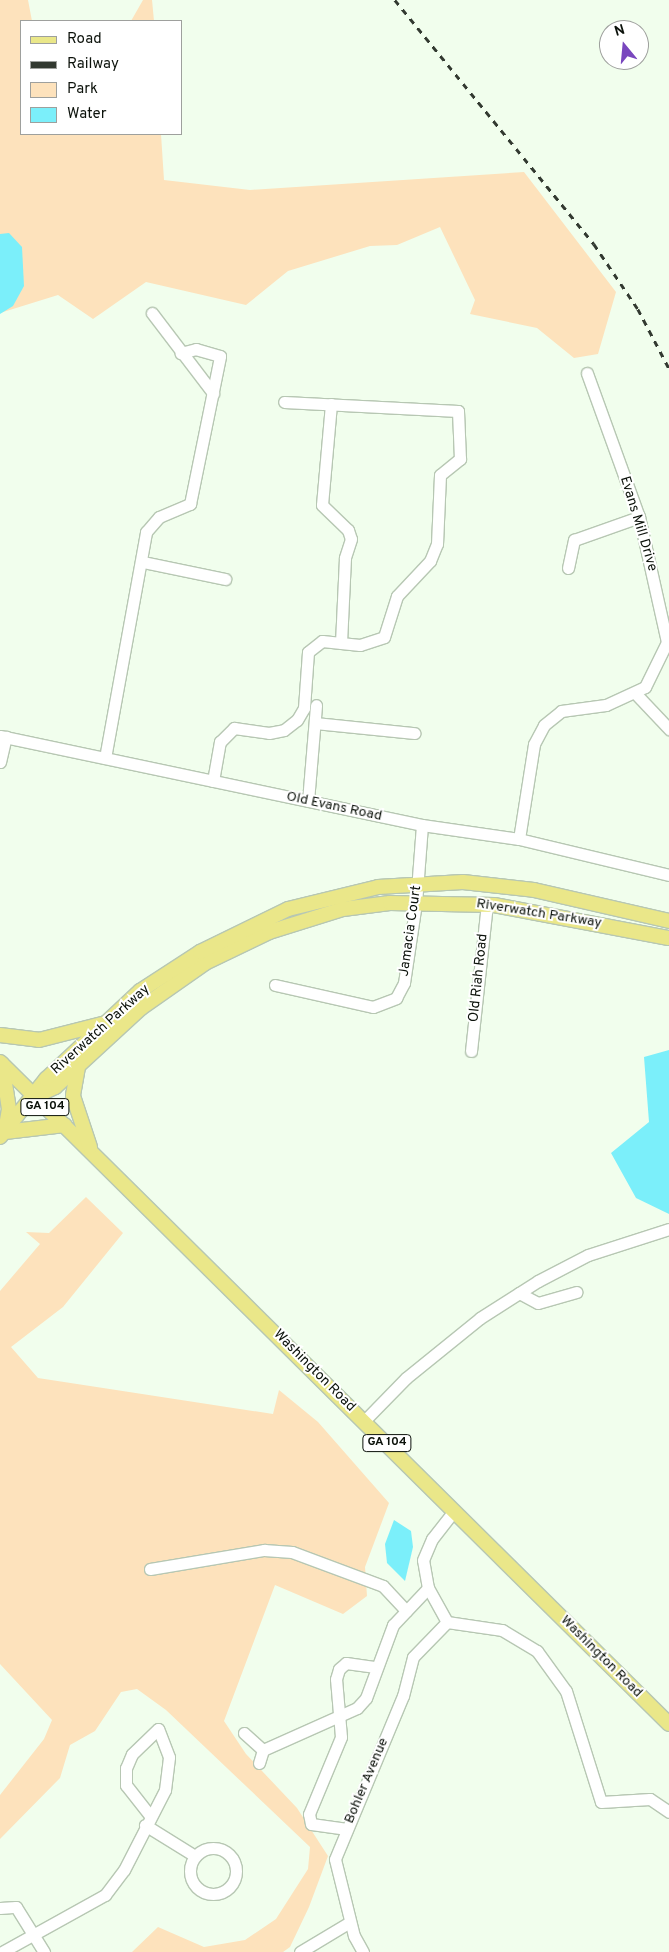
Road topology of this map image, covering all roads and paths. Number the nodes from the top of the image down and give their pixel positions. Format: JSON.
{"nodes":[{"id":1,"x":152,"y":313,"type":"dead end"},
{"id":2,"x":181,"y":353,"type":"junction"},
{"id":3,"x":587,"y":373,"type":"dead end"},
{"id":4,"x":213,"y":393,"type":"junction"},
{"id":5,"x":284,"y":402,"type":"dead end"},
{"id":6,"x":331,"y":404,"type":"junction"},
{"id":7,"x":639,"y":517,"type":"junction"},
{"id":8,"x":143,"y":562,"type":"junction"},
{"id":9,"x":568,"y":568,"type":"dead end"},
{"id":10,"x":224,"y":578,"type":"dead end"},
{"id":11,"x":341,"y":643,"type":"junction"},
{"id":12,"x":635,"y":693,"type":"junction"},
{"id":13,"x":316,"y":705,"type":"dead end"},
{"id":14,"x":315,"y":723,"type":"junction"},
{"id":15,"x":669,"y":729,"type":"edge"},
{"id":16,"x":414,"y":734,"type":"dead end"},
{"id":17,"x":3,"y":736,"type":"edge"},
{"id":18,"x":105,"y":758,"type":"junction"},
{"id":19,"x":0,"y":762,"type":"edge"},
{"id":20,"x":213,"y":781,"type":"junction"},
{"id":21,"x":308,"y":802,"type":"junction"},
{"id":22,"x":422,"y":825,"type":"junction"},
{"id":23,"x":519,"y":839,"type":"junction"},
{"id":24,"x":669,"y":875,"type":"edge"},
{"id":25,"x":418,"y":883,"type":"junction"},
{"id":26,"x":416,"y":902,"type":"junction"},
{"id":27,"x":487,"y":904,"type":"junction"},
{"id":28,"x":669,"y":920,"type":"edge"},
{"id":29,"x":669,"y":938,"type":"edge"},
{"id":30,"x":275,"y":985,"type":"dead end"},
{"id":31,"x":107,"y":1022,"type":"junction"},
{"id":32,"x":0,"y":1035,"type":"edge"},
{"id":33,"x":471,"y":1051,"type":"dead end"},
{"id":34,"x":1,"y":1063,"type":"edge"},
{"id":35,"x":79,"y":1065,"type":"junction"},
{"id":36,"x":34,"y":1097,"type":"junction"},
{"id":37,"x":65,"y":1126,"type":"junction"},
{"id":38,"x":3,"y":1135,"type":"edge"},
{"id":39,"x":91,"y":1150,"type":"junction"},
{"id":40,"x":669,"y":1228,"type":"edge"},
{"id":41,"x":576,"y":1292,"type":"dead end"},
{"id":42,"x":519,"y":1293,"type":"junction"},
{"id":43,"x":364,"y":1421,"type":"junction"},
{"id":44,"x":454,"y":1510,"type":"junction"},
{"id":45,"x":150,"y":1569,"type":"dead end"},
{"id":46,"x":428,"y":1588,"type":"junction"},
{"id":47,"x":406,"y":1611,"type":"junction"},
{"id":48,"x":447,"y":1622,"type":"junction"},
{"id":49,"x":376,"y":1667,"type":"junction"},
{"id":50,"x":341,"y":1716,"type":"junction"},
{"id":51,"x":669,"y":1724,"type":"edge"},
{"id":52,"x":244,"y":1734,"type":"dead end"},
{"id":53,"x":264,"y":1750,"type":"junction"},
{"id":54,"x":260,"y":1764,"type":"dead end"},
{"id":55,"x":669,"y":1812,"type":"edge"},
{"id":56,"x":147,"y":1821,"type":"junction"},
{"id":57,"x":347,"y":1829,"type":"junction"},
{"id":58,"x":195,"y":1856,"type":"junction"},
{"id":59,"x":0,"y":1908,"type":"edge"},
{"id":60,"x":350,"y":1922,"type":"junction"},
{"id":61,"x":34,"y":1934,"type":"junction"},
{"id":62,"x":5,"y":1951,"type":"edge"},
{"id":63,"x":44,"y":1952,"type":"edge"},
{"id":64,"x":300,"y":1952,"type":"edge"},
{"id":65,"x":363,"y":1952,"type":"edge"}],
"edges":[{"from":1,"to":2,"type":"street"},
{"from":2,"to":4,"type":"street"},
{"from":2,"to":4,"type":"street"},
{"from":3,"to":7,"type":"street","name":"Evans Mill Drive"},
{"from":4,"to":8,"type":"street"},
{"from":5,"to":6,"type":"street"},
{"from":6,"to":11,"type":"street"},
{"from":6,"to":11,"type":"street"},
{"from":7,"to":9,"type":"street"},
{"from":7,"to":12,"type":"street","name":"Evans Mill Drive"},
{"from":8,"to":10,"type":"street"},
{"from":8,"to":18,"type":"street"},
{"from":11,"to":20,"type":"street"},
{"from":12,"to":15,"type":"street"},
{"from":12,"to":23,"type":"street","name":"Evans Mill Drive"},
{"from":13,"to":14,"type":"street"},
{"from":14,"to":16,"type":"street"},
{"from":14,"to":21,"type":"street"},
{"from":17,"to":18,"type":"street","name":"Old Evans Road"},
{"from":17,"to":19,"type":"street"},
{"from":18,"to":20,"type":"street","name":"Old Evans Road"},
{"from":20,"to":21,"type":"street","name":"Old Evans Road"},
{"from":21,"to":22,"type":"street","name":"Old Evans Road"},
{"from":22,"to":23,"type":"street","name":"Old Evans Road"},
{"from":22,"to":25,"type":"street","name":"Jamacia Court"},
{"from":23,"to":24,"type":"street","name":"Old Evans Road"},
{"from":25,"to":26,"type":"street","name":"Jamacia Court"},
{"from":25,"to":28,"type":"main road","name":"Riverwatch Parkway"},
{"from":25,"to":31,"type":"main road","name":"Riverwatch Parkway"},
{"from":26,"to":27,"type":"main road","name":"Riverwatch Parkway"},
{"from":26,"to":30,"type":"street","name":"Jamacia Court"},
{"from":26,"to":35,"type":"main road","name":"Riverwatch Parkway"},
{"from":27,"to":29,"type":"main road","name":"Riverwatch Parkway"},
{"from":27,"to":33,"type":"street","name":"Old Riah Road"},
{"from":31,"to":32,"type":"main road"},
{"from":31,"to":36,"type":"main road","name":"Riverwatch Parkway"},
{"from":34,"to":36,"type":"main road","name":"Washington Road","number":"GA 104"},
{"from":34,"to":38,"type":"main road"},
{"from":35,"to":36,"type":"main road","name":"Riverwatch Parkway"},
{"from":35,"to":39,"type":"main road"},
{"from":36,"to":37,"type":"main road","name":"Washington Road","number":"GA 104"},
{"from":36,"to":38,"type":"main road"},
{"from":37,"to":38,"type":"main road"},
{"from":37,"to":39,"type":"main road","name":"Washington Road","number":"GA 104"},
{"from":39,"to":43,"type":"main road","name":"Washington Road","number":"GA 104"},
{"from":40,"to":42,"type":"street"},
{"from":41,"to":42,"type":"street"},
{"from":42,"to":43,"type":"street"},
{"from":43,"to":44,"type":"main road","name":"Washington Road","number":"GA 104"},
{"from":44,"to":46,"type":"street"},
{"from":44,"to":51,"type":"main road","name":"Washington Road","number":"GA 104"},
{"from":45,"to":47,"type":"street"},
{"from":46,"to":47,"type":"street"},
{"from":46,"to":48,"type":"street"},
{"from":47,"to":49,"type":"street"},
{"from":48,"to":55,"type":"street"},
{"from":48,"to":57,"type":"street","name":"Bohler Avenue"},
{"from":49,"to":50,"type":"street"},
{"from":49,"to":50,"type":"street"},
{"from":50,"to":53,"type":"street"},
{"from":50,"to":57,"type":"street"},
{"from":52,"to":53,"type":"street"},
{"from":53,"to":54,"type":"street"},
{"from":56,"to":56,"type":"street"},
{"from":56,"to":58,"type":"street"},
{"from":56,"to":61,"type":"street"},
{"from":57,"to":60,"type":"street","name":"Bohler Avenue"},
{"from":58,"to":58,"type":"street"},
{"from":59,"to":61,"type":"street"},
{"from":60,"to":64,"type":"street"},
{"from":60,"to":65,"type":"street","name":"Bohler Avenue"},
{"from":61,"to":62,"type":"street"},
{"from":61,"to":63,"type":"street"}]}
